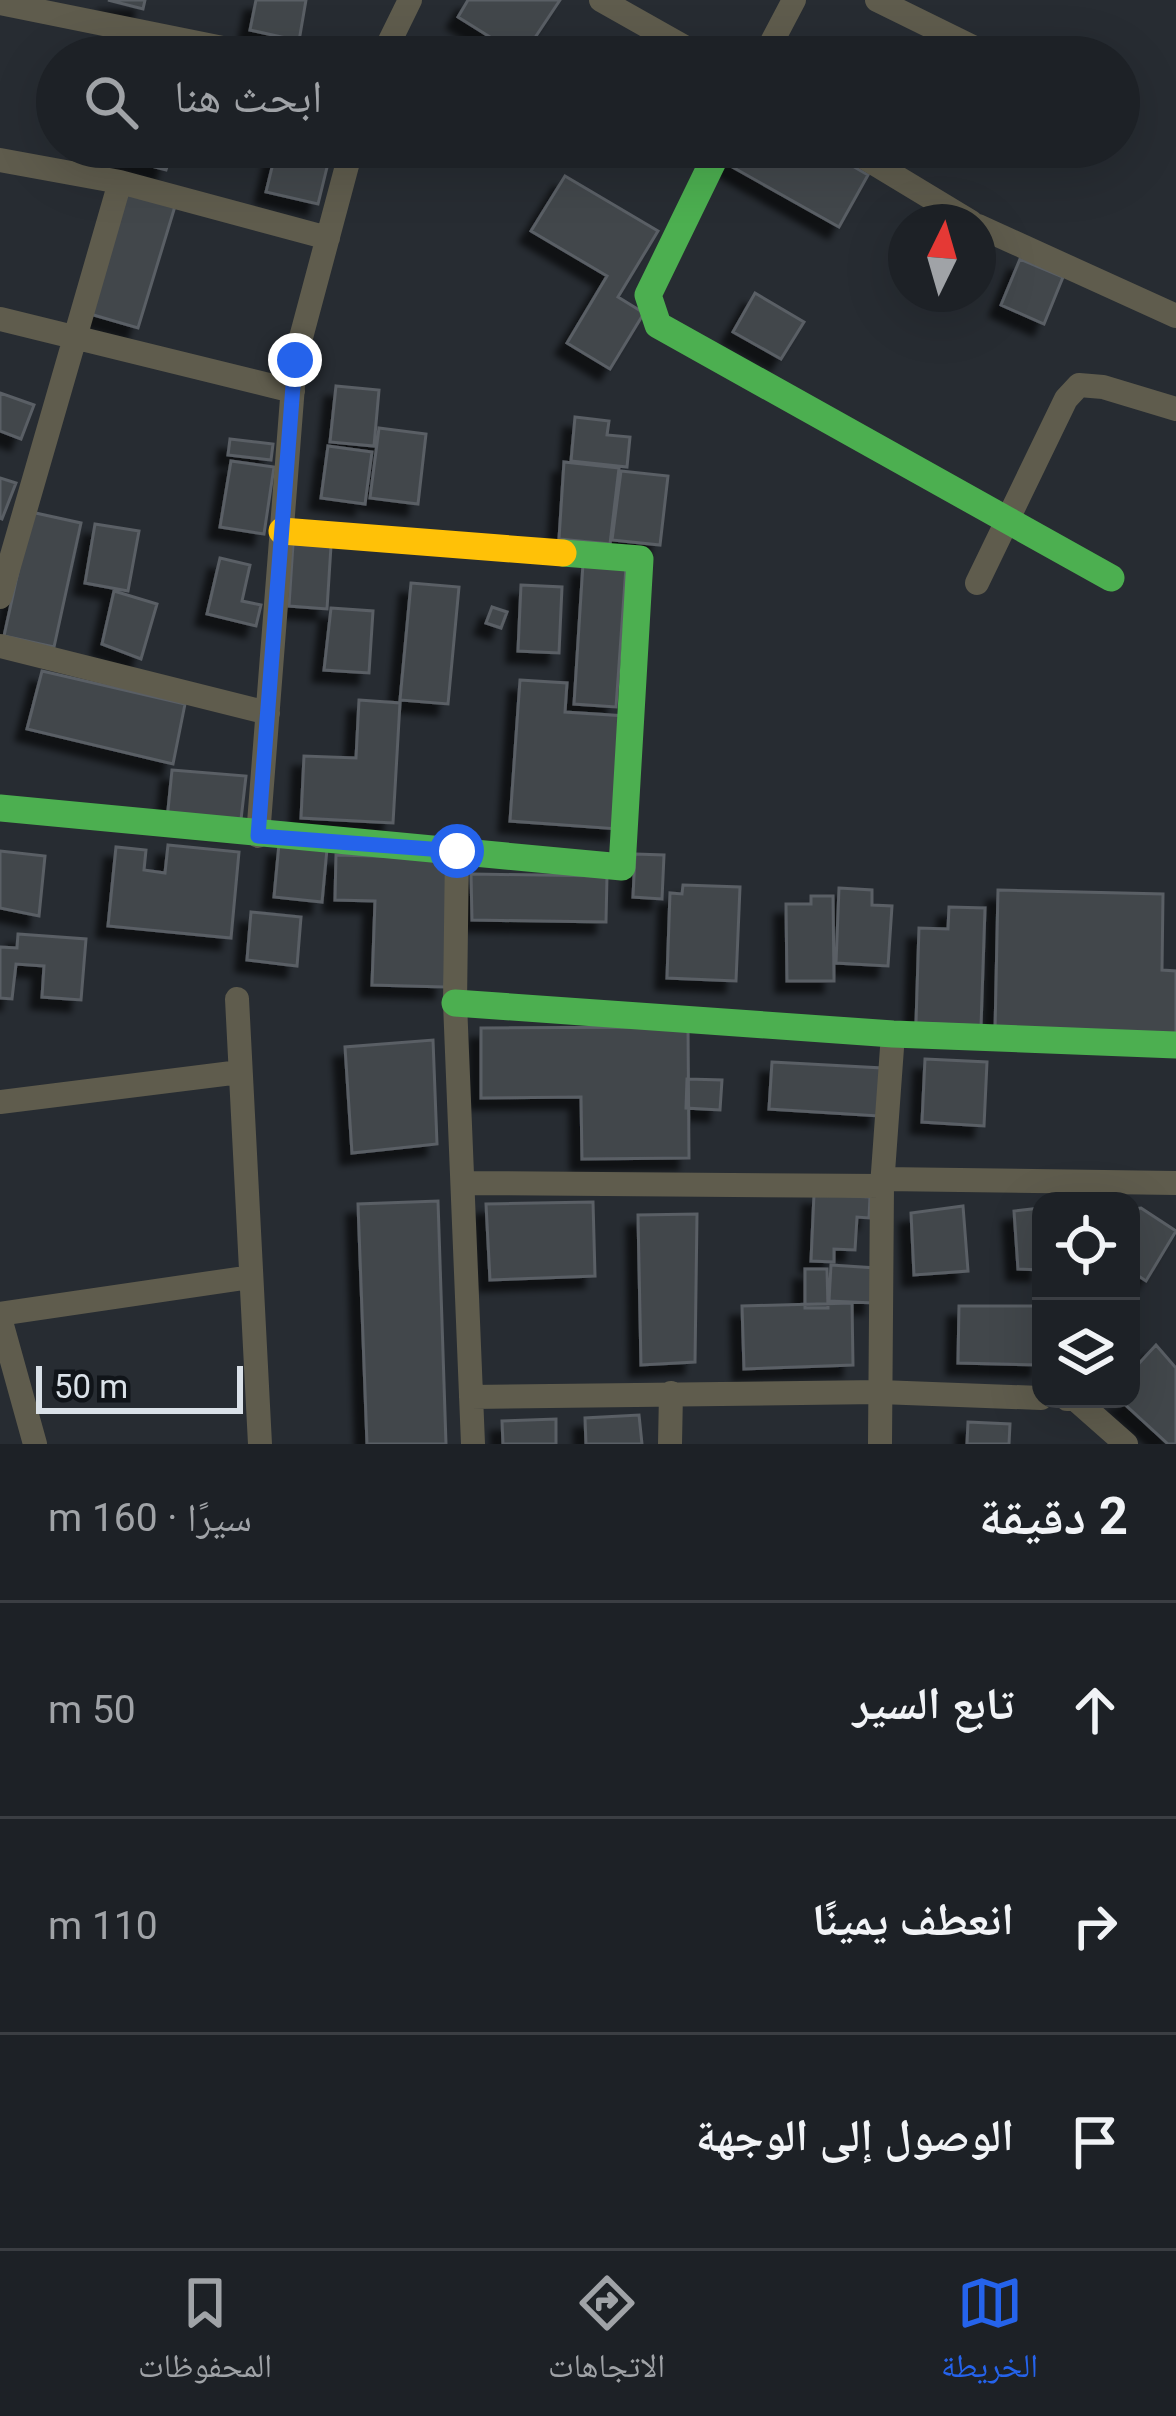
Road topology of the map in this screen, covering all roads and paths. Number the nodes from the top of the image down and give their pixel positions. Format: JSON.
{"nodes":[{"id":1,"x":410,"y":0,"type":"edge"},
{"id":2,"x":601,"y":0,"type":"edge"},
{"id":3,"x":794,"y":0,"type":"edge"},
{"id":4,"x":877,"y":0,"type":"edge"},
{"id":5,"x":0,"y":3,"type":"edge"},
{"id":6,"x":163,"y":36,"type":"edge"},
{"id":7,"x":392,"y":36,"type":"edge"},
{"id":8,"x":665,"y":36,"type":"edge"},
{"id":9,"x":775,"y":36,"type":"edge"},
{"id":10,"x":950,"y":36,"type":"edge"},
{"id":11,"x":0,"y":160,"type":"edge"},
{"id":12,"x":36,"y":167,"type":"edge"},
{"id":13,"x":44,"y":168,"type":"edge"},
{"id":14,"x":346,"y":168,"type":"edge"},
{"id":15,"x":710,"y":168,"type":"edge"},
{"id":16,"x":883,"y":168,"type":"edge"},
{"id":17,"x":120,"y":182,"type":"junction"},
{"id":18,"x":942,"y":204,"type":"edge"},
{"id":19,"x":996,"y":234,"type":"edge"},
{"id":20,"x":328,"y":238,"type":"junction"},
{"id":21,"x":1176,"y":316,"type":"edge"},
{"id":22,"x":0,"y":320,"type":"edge"},
{"id":23,"x":75,"y":340,"type":"junction"},
{"id":24,"x":293,"y":391,"type":"junction"},
{"id":25,"x":1176,"y":409,"type":"edge"},
{"id":26,"x":1007,"y":520,"type":"junction"},
{"id":27,"x":282,"y":532,"type":"junction"},
{"id":28,"x":1111,"y":578,"type":"dead end"},
{"id":29,"x":977,"y":583,"type":"dead end"},
{"id":30,"x":0,"y":597,"type":"edge"},
{"id":31,"x":0,"y":646,"type":"edge"},
{"id":32,"x":268,"y":713,"type":"junction"},
{"id":33,"x":0,"y":808,"type":"edge"},
{"id":34,"x":258,"y":836,"type":"junction"},
{"id":35,"x":457,"y":851,"type":"junction"},
{"id":36,"x":237,"y":999,"type":"dead end"},
{"id":37,"x":454,"y":1003,"type":"junction"},
{"id":38,"x":892,"y":1034,"type":"junction"},
{"id":39,"x":1176,"y":1046,"type":"edge"},
{"id":40,"x":240,"y":1072,"type":"junction"},
{"id":41,"x":0,"y":1102,"type":"edge"},
{"id":42,"x":882,"y":1182,"type":"junction"},
{"id":43,"x":464,"y":1183,"type":"junction"},
{"id":44,"x":1176,"y":1183,"type":"edge"},
{"id":45,"x":251,"y":1277,"type":"junction"},
{"id":46,"x":0,"y":1316,"type":"edge"},
{"id":47,"x":880,"y":1392,"type":"junction"},
{"id":48,"x":670,"y":1393,"type":"junction"},
{"id":49,"x":471,"y":1397,"type":"junction"},
{"id":50,"x":1032,"y":1398,"type":"edge"},
{"id":51,"x":1086,"y":1408,"type":"edge"},
{"id":52,"x":34,"y":1444,"type":"edge"},
{"id":53,"x":260,"y":1444,"type":"edge"},
{"id":54,"x":473,"y":1444,"type":"edge"},
{"id":55,"x":670,"y":1444,"type":"edge"},
{"id":56,"x":880,"y":1444,"type":"edge"},
{"id":57,"x":1126,"y":1444,"type":"edge"}],
"edges":[{"from":1,"to":7,"type":"street"},
{"from":2,"to":8,"type":"street"},
{"from":3,"to":9,"type":"street"},
{"from":4,"to":10,"type":"street"},
{"from":5,"to":6,"type":"street"},
{"from":11,"to":12,"type":"street"},
{"from":13,"to":17,"type":"street"},
{"from":14,"to":20,"type":"street"},
{"from":15,"to":26,"type":"street"},
{"from":16,"to":18,"type":"street"},
{"from":17,"to":20,"type":"street"},
{"from":17,"to":23,"type":"street"},
{"from":19,"to":21,"type":"street"},
{"from":20,"to":24,"type":"street"},
{"from":22,"to":23,"type":"street"},
{"from":23,"to":24,"type":"street"},
{"from":23,"to":30,"type":"street"},
{"from":24,"to":27,"type":"street"},
{"from":25,"to":26,"type":"street"},
{"from":26,"to":28,"type":"street"},
{"from":26,"to":29,"type":"street"},
{"from":27,"to":32,"type":"street"},
{"from":27,"to":35,"type":"street"},
{"from":31,"to":32,"type":"street"},
{"from":32,"to":34,"type":"street"},
{"from":33,"to":34,"type":"street"},
{"from":34,"to":35,"type":"street"},
{"from":35,"to":37,"type":"street"},
{"from":36,"to":40,"type":"street"},
{"from":37,"to":38,"type":"street"},
{"from":37,"to":43,"type":"street"},
{"from":38,"to":39,"type":"street"},
{"from":38,"to":42,"type":"street"},
{"from":40,"to":41,"type":"street"},
{"from":40,"to":45,"type":"street"},
{"from":42,"to":43,"type":"street"},
{"from":42,"to":44,"type":"street"},
{"from":42,"to":47,"type":"street"},
{"from":43,"to":49,"type":"street"},
{"from":45,"to":46,"type":"street"},
{"from":45,"to":53,"type":"street"},
{"from":46,"to":52,"type":"street"},
{"from":47,"to":48,"type":"street"},
{"from":47,"to":50,"type":"street"},
{"from":47,"to":56,"type":"street"},
{"from":48,"to":49,"type":"street"},
{"from":48,"to":55,"type":"street"},
{"from":49,"to":54,"type":"street"},
{"from":51,"to":57,"type":"street"}]}
